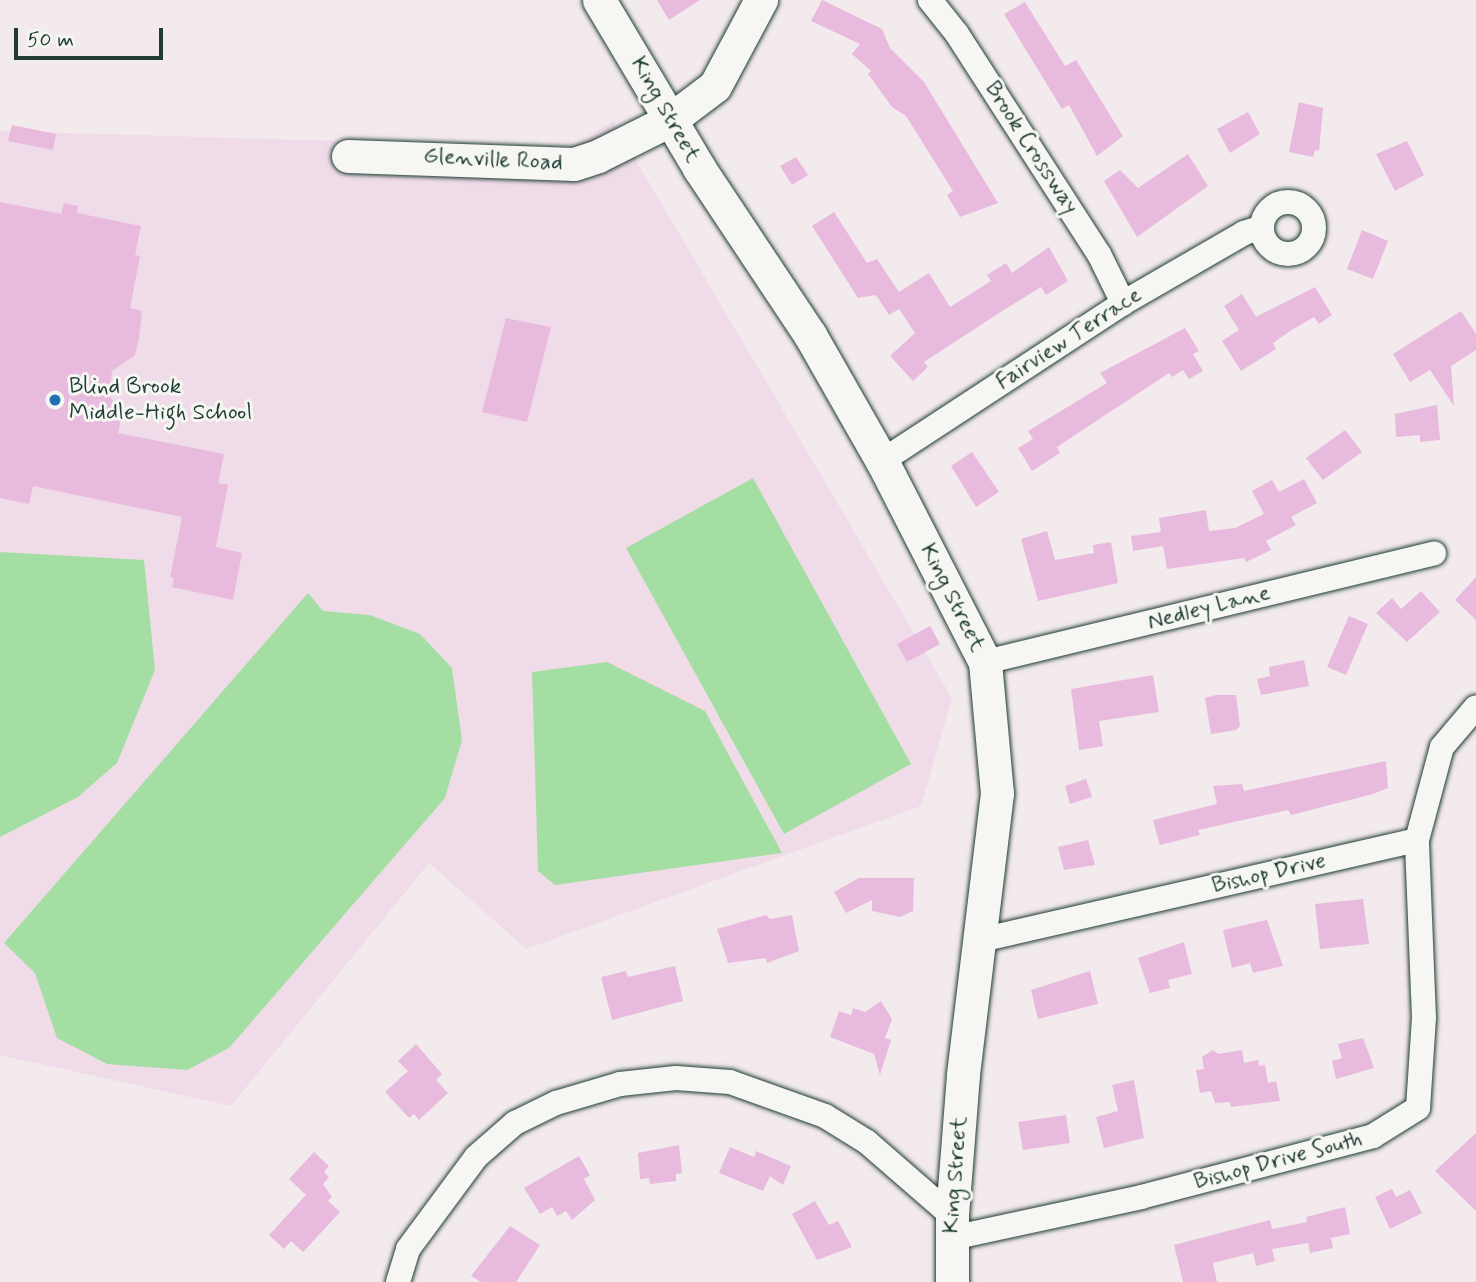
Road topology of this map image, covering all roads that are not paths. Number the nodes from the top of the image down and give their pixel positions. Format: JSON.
{"nodes":[{"id":1,"x":599,"y":0,"type":"edge"},
{"id":2,"x":761,"y":0,"type":"edge"},
{"id":3,"x":930,"y":0,"type":"edge"},
{"id":4,"x":670,"y":120,"type":"junction"},
{"id":5,"x":348,"y":156,"type":"dead end"},
{"id":6,"x":1262,"y":227,"type":"dead end"},
{"id":7,"x":1123,"y":303,"type":"junction"},
{"id":8,"x":882,"y":461,"type":"junction"},
{"id":9,"x":1434,"y":553,"type":"dead end"},
{"id":10,"x":985,"y":662,"type":"junction"},
{"id":11,"x":1476,"y":707,"type":"edge"},
{"id":12,"x":1417,"y":840,"type":"junction"},
{"id":13,"x":976,"y":941,"type":"junction"},
{"id":14,"x":952,"y":1227,"type":"junction"},
{"id":15,"x":398,"y":1282,"type":"edge"},
{"id":16,"x":952,"y":1282,"type":"edge"}],
"edges":[{"from":1,"to":4,"type":"main road","name":"King Street"},
{"from":2,"to":4,"type":"main road","name":"Glenville Road"},
{"from":3,"to":7,"type":"street","name":"Brook Crossway"},
{"from":4,"to":5,"type":"main road","name":"Glenville Road"},
{"from":4,"to":8,"type":"main road","name":"King Street"},
{"from":6,"to":7,"type":"street","name":"Fairview Terrace"},
{"from":7,"to":8,"type":"street","name":"Fairview Terrace"},
{"from":8,"to":10,"type":"main road","name":"King Street"},
{"from":9,"to":10,"type":"street","name":"Nedley Lane"},
{"from":10,"to":13,"type":"main road","name":"King Street"},
{"from":11,"to":12,"type":"street"},
{"from":12,"to":13,"type":"street","name":"Bishop Drive"},
{"from":12,"to":14,"type":"street","name":"Bishop Drive South"},
{"from":13,"to":14,"type":"main road","name":"King Street"},
{"from":14,"to":15,"type":"street"},
{"from":14,"to":16,"type":"main road","name":"King Street"}]}
